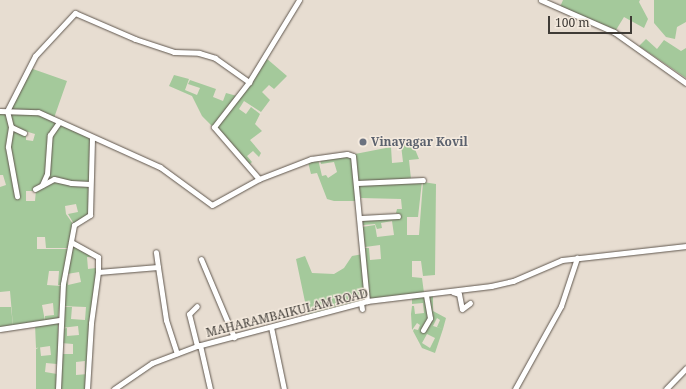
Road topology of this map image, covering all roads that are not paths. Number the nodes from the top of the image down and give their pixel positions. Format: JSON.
{"nodes":[{"id":1,"x":299,"y":0,"type":"edge"},
{"id":2,"x":541,"y":0,"type":"edge"},
{"id":3,"x":249,"y":82,"type":"junction"},
{"id":4,"x":686,"y":83,"type":"edge"},
{"id":5,"x":0,"y":111,"type":"edge"},
{"id":6,"x":8,"y":111,"type":"junction"},
{"id":7,"x":59,"y":122,"type":"junction"},
{"id":8,"x":11,"y":127,"type":"junction"},
{"id":9,"x":24,"y":133,"type":"dead end"},
{"id":10,"x":92,"y":137,"type":"junction"},
{"id":11,"x":259,"y":180,"type":"junction"},
{"id":12,"x":423,"y":180,"type":"dead end"},
{"id":13,"x":357,"y":183,"type":"junction"},
{"id":14,"x":90,"y":184,"type":"junction"},
{"id":15,"x":42,"y":185,"type":"junction"},
{"id":16,"x":35,"y":189,"type":"dead end"},
{"id":17,"x":17,"y":196,"type":"dead end"},
{"id":18,"x":398,"y":216,"type":"dead end"},
{"id":19,"x":361,"y":218,"type":"junction"},
{"id":20,"x":71,"y":242,"type":"junction"},
{"id":21,"x":686,"y":246,"type":"edge"},
{"id":22,"x":156,"y":252,"type":"dead end"},
{"id":23,"x":577,"y":258,"type":"junction"},
{"id":24,"x":201,"y":259,"type":"dead end"},
{"id":25,"x":158,"y":267,"type":"junction"},
{"id":26,"x":98,"y":272,"type":"junction"},
{"id":27,"x":450,"y":292,"type":"junction"},
{"id":28,"x":426,"y":294,"type":"junction"},
{"id":29,"x":367,"y":301,"type":"junction"},
{"id":30,"x":360,"y":303,"type":"junction"},
{"id":31,"x":470,"y":303,"type":"dead end"},
{"id":32,"x":197,"y":306,"type":"dead end"},
{"id":33,"x":362,"y":309,"type":"dead end"},
{"id":34,"x":59,"y":320,"type":"junction"},
{"id":35,"x":271,"y":327,"type":"junction"},
{"id":36,"x":0,"y":329,"type":"edge"},
{"id":37,"x":423,"y":330,"type":"dead end"},
{"id":38,"x":234,"y":337,"type":"junction"},
{"id":39,"x":198,"y":346,"type":"junction"},
{"id":40,"x":177,"y":354,"type":"junction"},
{"id":41,"x":686,"y":368,"type":"edge"},
{"id":42,"x":58,"y":389,"type":"edge"},
{"id":43,"x":87,"y":389,"type":"edge"},
{"id":44,"x":114,"y":389,"type":"edge"},
{"id":45,"x":210,"y":389,"type":"edge"},
{"id":46,"x":284,"y":389,"type":"edge"},
{"id":47,"x":515,"y":389,"type":"edge"},
{"id":48,"x":666,"y":389,"type":"edge"}],
"edges":[{"from":1,"to":3,"type":"street"},
{"from":2,"to":4,"type":"street"},
{"from":3,"to":6,"type":"street"},
{"from":3,"to":11,"type":"street"},
{"from":5,"to":6,"type":"street"},
{"from":6,"to":7,"type":"street"},
{"from":6,"to":8,"type":"street"},
{"from":7,"to":10,"type":"street"},
{"from":7,"to":15,"type":"street"},
{"from":8,"to":9,"type":"street"},
{"from":8,"to":17,"type":"street"},
{"from":10,"to":11,"type":"street"},
{"from":10,"to":14,"type":"street"},
{"from":11,"to":13,"type":"street"},
{"from":12,"to":13,"type":"street"},
{"from":13,"to":19,"type":"street"},
{"from":14,"to":15,"type":"street"},
{"from":14,"to":20,"type":"street"},
{"from":15,"to":16,"type":"street"},
{"from":18,"to":19,"type":"street"},
{"from":19,"to":29,"type":"street"},
{"from":20,"to":26,"type":"street"},
{"from":20,"to":34,"type":"street"},
{"from":21,"to":23,"type":"street","name":"MAHARAMBAIKULAM ROAD"},
{"from":22,"to":25,"type":"street"},
{"from":23,"to":27,"type":"street","name":"MAHARAMBAIKULAM ROAD"},
{"from":23,"to":47,"type":"street"},
{"from":24,"to":38,"type":"street"},
{"from":25,"to":26,"type":"street"},
{"from":25,"to":40,"type":"street"},
{"from":26,"to":43,"type":"street"},
{"from":27,"to":28,"type":"street","name":"MAHARAMBAIKULAM ROAD"},
{"from":27,"to":31,"type":"street"},
{"from":28,"to":29,"type":"street","name":"MAHARAMBAIKULAM ROAD"},
{"from":28,"to":37,"type":"street"},
{"from":29,"to":30,"type":"street","name":"MAHARAMBAIKULAM ROAD"},
{"from":30,"to":33,"type":"street"},
{"from":30,"to":35,"type":"street","name":"MAHARAMBAIKULAM ROAD"},
{"from":32,"to":39,"type":"street"},
{"from":34,"to":36,"type":"street"},
{"from":34,"to":42,"type":"street"},
{"from":35,"to":38,"type":"street","name":"MAHARAMBAIKULAM ROAD"},
{"from":35,"to":46,"type":"street"},
{"from":38,"to":39,"type":"street","name":"MAHARAMBAIKULAM ROAD"},
{"from":39,"to":40,"type":"street","name":"MAHARAMBAIKULAM ROAD"},
{"from":39,"to":45,"type":"street"},
{"from":40,"to":44,"type":"street","name":"MAHARAMBAIKULAM ROAD"},
{"from":41,"to":48,"type":"street"}]}
